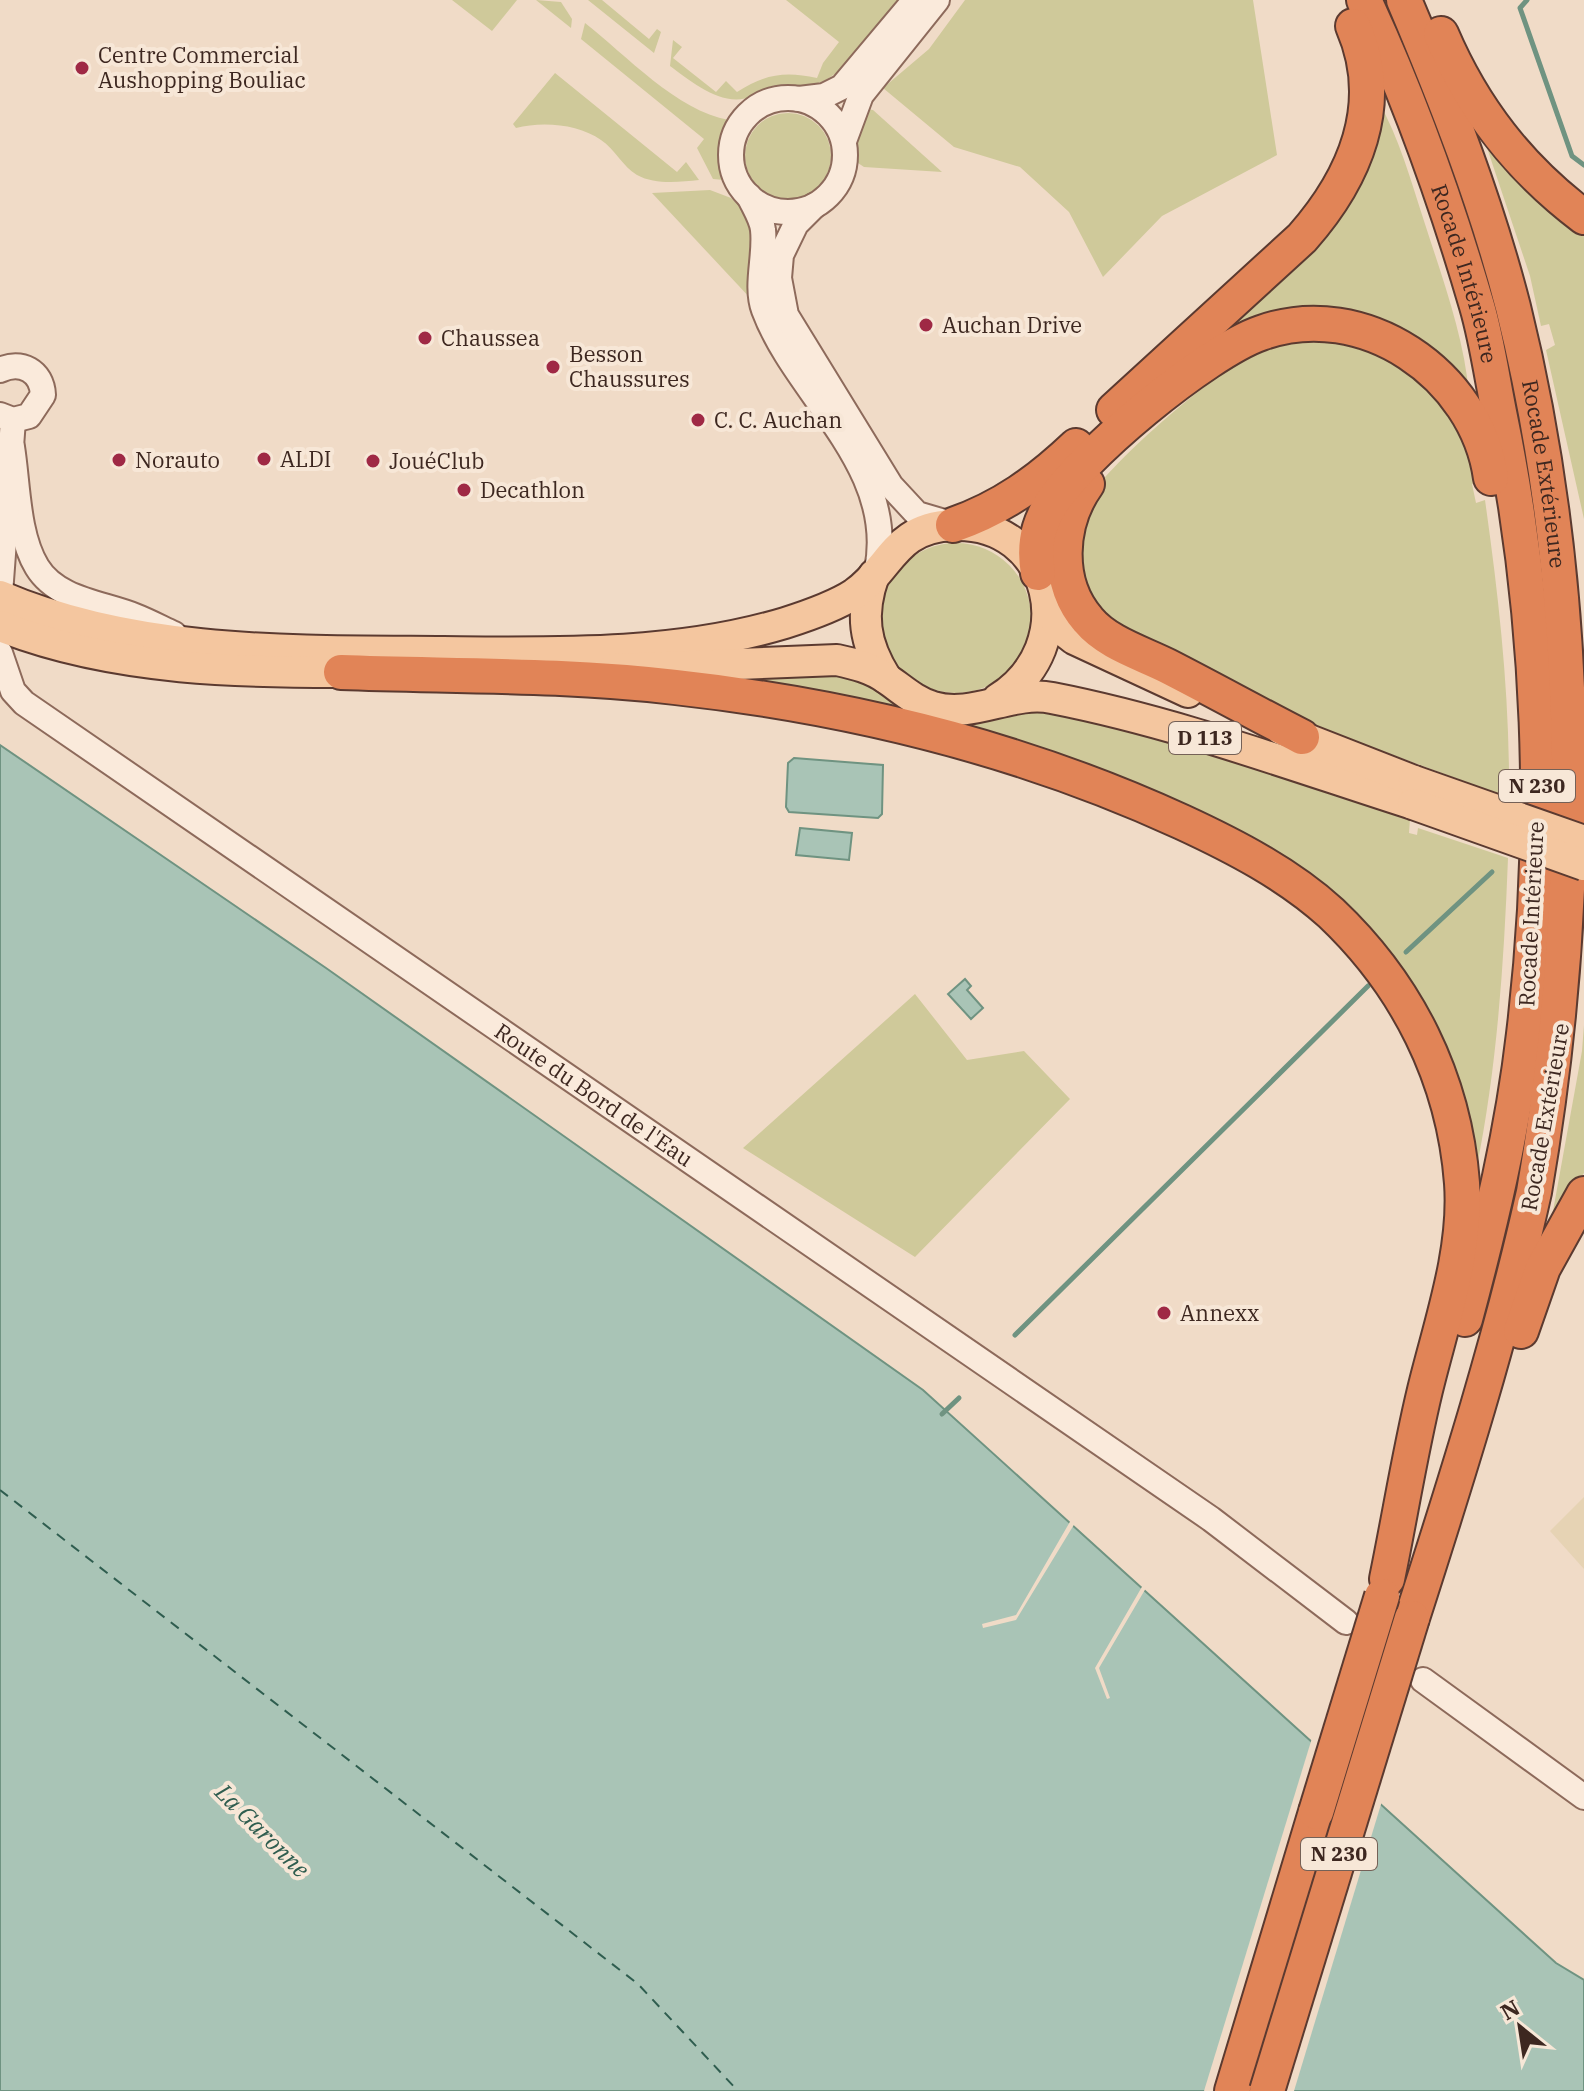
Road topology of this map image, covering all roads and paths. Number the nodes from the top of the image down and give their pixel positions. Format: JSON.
{"nodes":[{"id":1,"x":915,"y":0,"type":"edge"},
{"id":2,"x":937,"y":0,"type":"edge"},
{"id":3,"x":1342,"y":0,"type":"edge"},
{"id":4,"x":1364,"y":0,"type":"edge"},
{"id":5,"x":1404,"y":0,"type":"edge"},
{"id":6,"x":1426,"y":0,"type":"edge"},
{"id":7,"x":799,"y":99,"type":"junction"},
{"id":8,"x":844,"y":141,"type":"junction"},
{"id":9,"x":749,"y":196,"type":"junction"},
{"id":10,"x":814,"y":206,"type":"junction"},
{"id":11,"x":1584,"y":217,"type":"edge"},
{"id":12,"x":1203,"y":367,"type":"junction"},
{"id":13,"x":0,"y":370,"type":"edge"},
{"id":14,"x":7,"y":417,"type":"edge"},
{"id":15,"x":12,"y":447,"type":"junction"},
{"id":16,"x":0,"y":477,"type":"edge"},
{"id":17,"x":953,"y":525,"type":"junction"},
{"id":18,"x":876,"y":571,"type":"junction"},
{"id":19,"x":1043,"y":589,"type":"junction"},
{"id":20,"x":0,"y":595,"type":"edge"},
{"id":21,"x":0,"y":626,"type":"edge"},
{"id":22,"x":187,"y":641,"type":"junction"},
{"id":23,"x":0,"y":653,"type":"edge"},
{"id":24,"x":341,"y":672,"type":"junction"},
{"id":25,"x":886,"y":678,"type":"junction"},
{"id":26,"x":993,"y":702,"type":"junction"},
{"id":27,"x":1302,"y":737,"type":"junction"},
{"id":28,"x":1584,"y":757,"type":"edge"},
{"id":29,"x":1537,"y":788,"type":"junction"},
{"id":30,"x":1413,"y":792,"type":"junction"},
{"id":31,"x":1581,"y":826,"type":"edge"},
{"id":32,"x":1584,"y":865,"type":"edge"},
{"id":33,"x":1584,"y":1194,"type":"edge"},
{"id":34,"x":1385,"y":1588,"type":"junction"},
{"id":35,"x":1415,"y":1609,"type":"junction"},
{"id":36,"x":1346,"y":1622,"type":"dead end"},
{"id":37,"x":1423,"y":1680,"type":"dead end"},
{"id":38,"x":1584,"y":1797,"type":"edge"},
{"id":39,"x":1232,"y":2091,"type":"edge"},
{"id":40,"x":1267,"y":2091,"type":"edge"}],
"edges":[{"from":1,"to":7,"type":"street"},
{"from":2,"to":8,"type":"street"},
{"from":3,"to":17,"type":"highway"},
{"from":4,"to":29,"type":"highway","name":"Rocade Intérieure","number":"N 230"},
{"from":5,"to":31,"type":"highway","name":"Rocade Extérieure","number":"N 230"},
{"from":6,"to":11,"type":"highway"},
{"from":7,"to":8,"type":"street"},
{"from":7,"to":9,"type":"street"},
{"from":8,"to":10,"type":"street"},
{"from":9,"to":10,"type":"street"},
{"from":9,"to":18,"type":"street"},
{"from":10,"to":17,"type":"street"},
{"from":12,"to":19,"type":"highway"},
{"from":12,"to":27,"type":"highway"},
{"from":12,"to":29,"type":"highway"},
{"from":13,"to":14,"type":"street"},
{"from":14,"to":15,"type":"street"},
{"from":15,"to":16,"type":"street"},
{"from":15,"to":20,"type":"street"},
{"from":15,"to":22,"type":"street"},
{"from":17,"to":18,"type":"main road"},
{"from":17,"to":19,"type":"main road"},
{"from":18,"to":22,"type":"main road"},
{"from":18,"to":25,"type":"main road"},
{"from":19,"to":26,"type":"main road"},
{"from":19,"to":27,"type":"main road","number":"D 113"},
{"from":20,"to":22,"type":"main road"},
{"from":21,"to":24,"type":"main road"},
{"from":23,"to":36,"type":"street","name":"Route du Bord de l'Eau"},
{"from":24,"to":25,"type":"main road"},
{"from":24,"to":34,"type":"highway"},
{"from":25,"to":26,"type":"main road"},
{"from":26,"to":30,"type":"main road","number":"D 113"},
{"from":27,"to":30,"type":"main road","number":"D 113"},
{"from":28,"to":31,"type":"highway"},
{"from":29,"to":34,"type":"highway","name":"Rocade Intérieure","number":"N 230"},
{"from":30,"to":31,"type":"main road","number":"D 113","bridge":true},
{"from":30,"to":32,"type":"main road","number":"D 113","bridge":true},
{"from":31,"to":35,"type":"highway","name":"Rocade Extérieure","number":"N 230"},
{"from":33,"to":35,"type":"highway"},
{"from":34,"to":39,"type":"highway","number":"N 230","bridge":true},
{"from":35,"to":40,"type":"highway","number":"N 230","bridge":true},
{"from":37,"to":38,"type":"street"}]}
